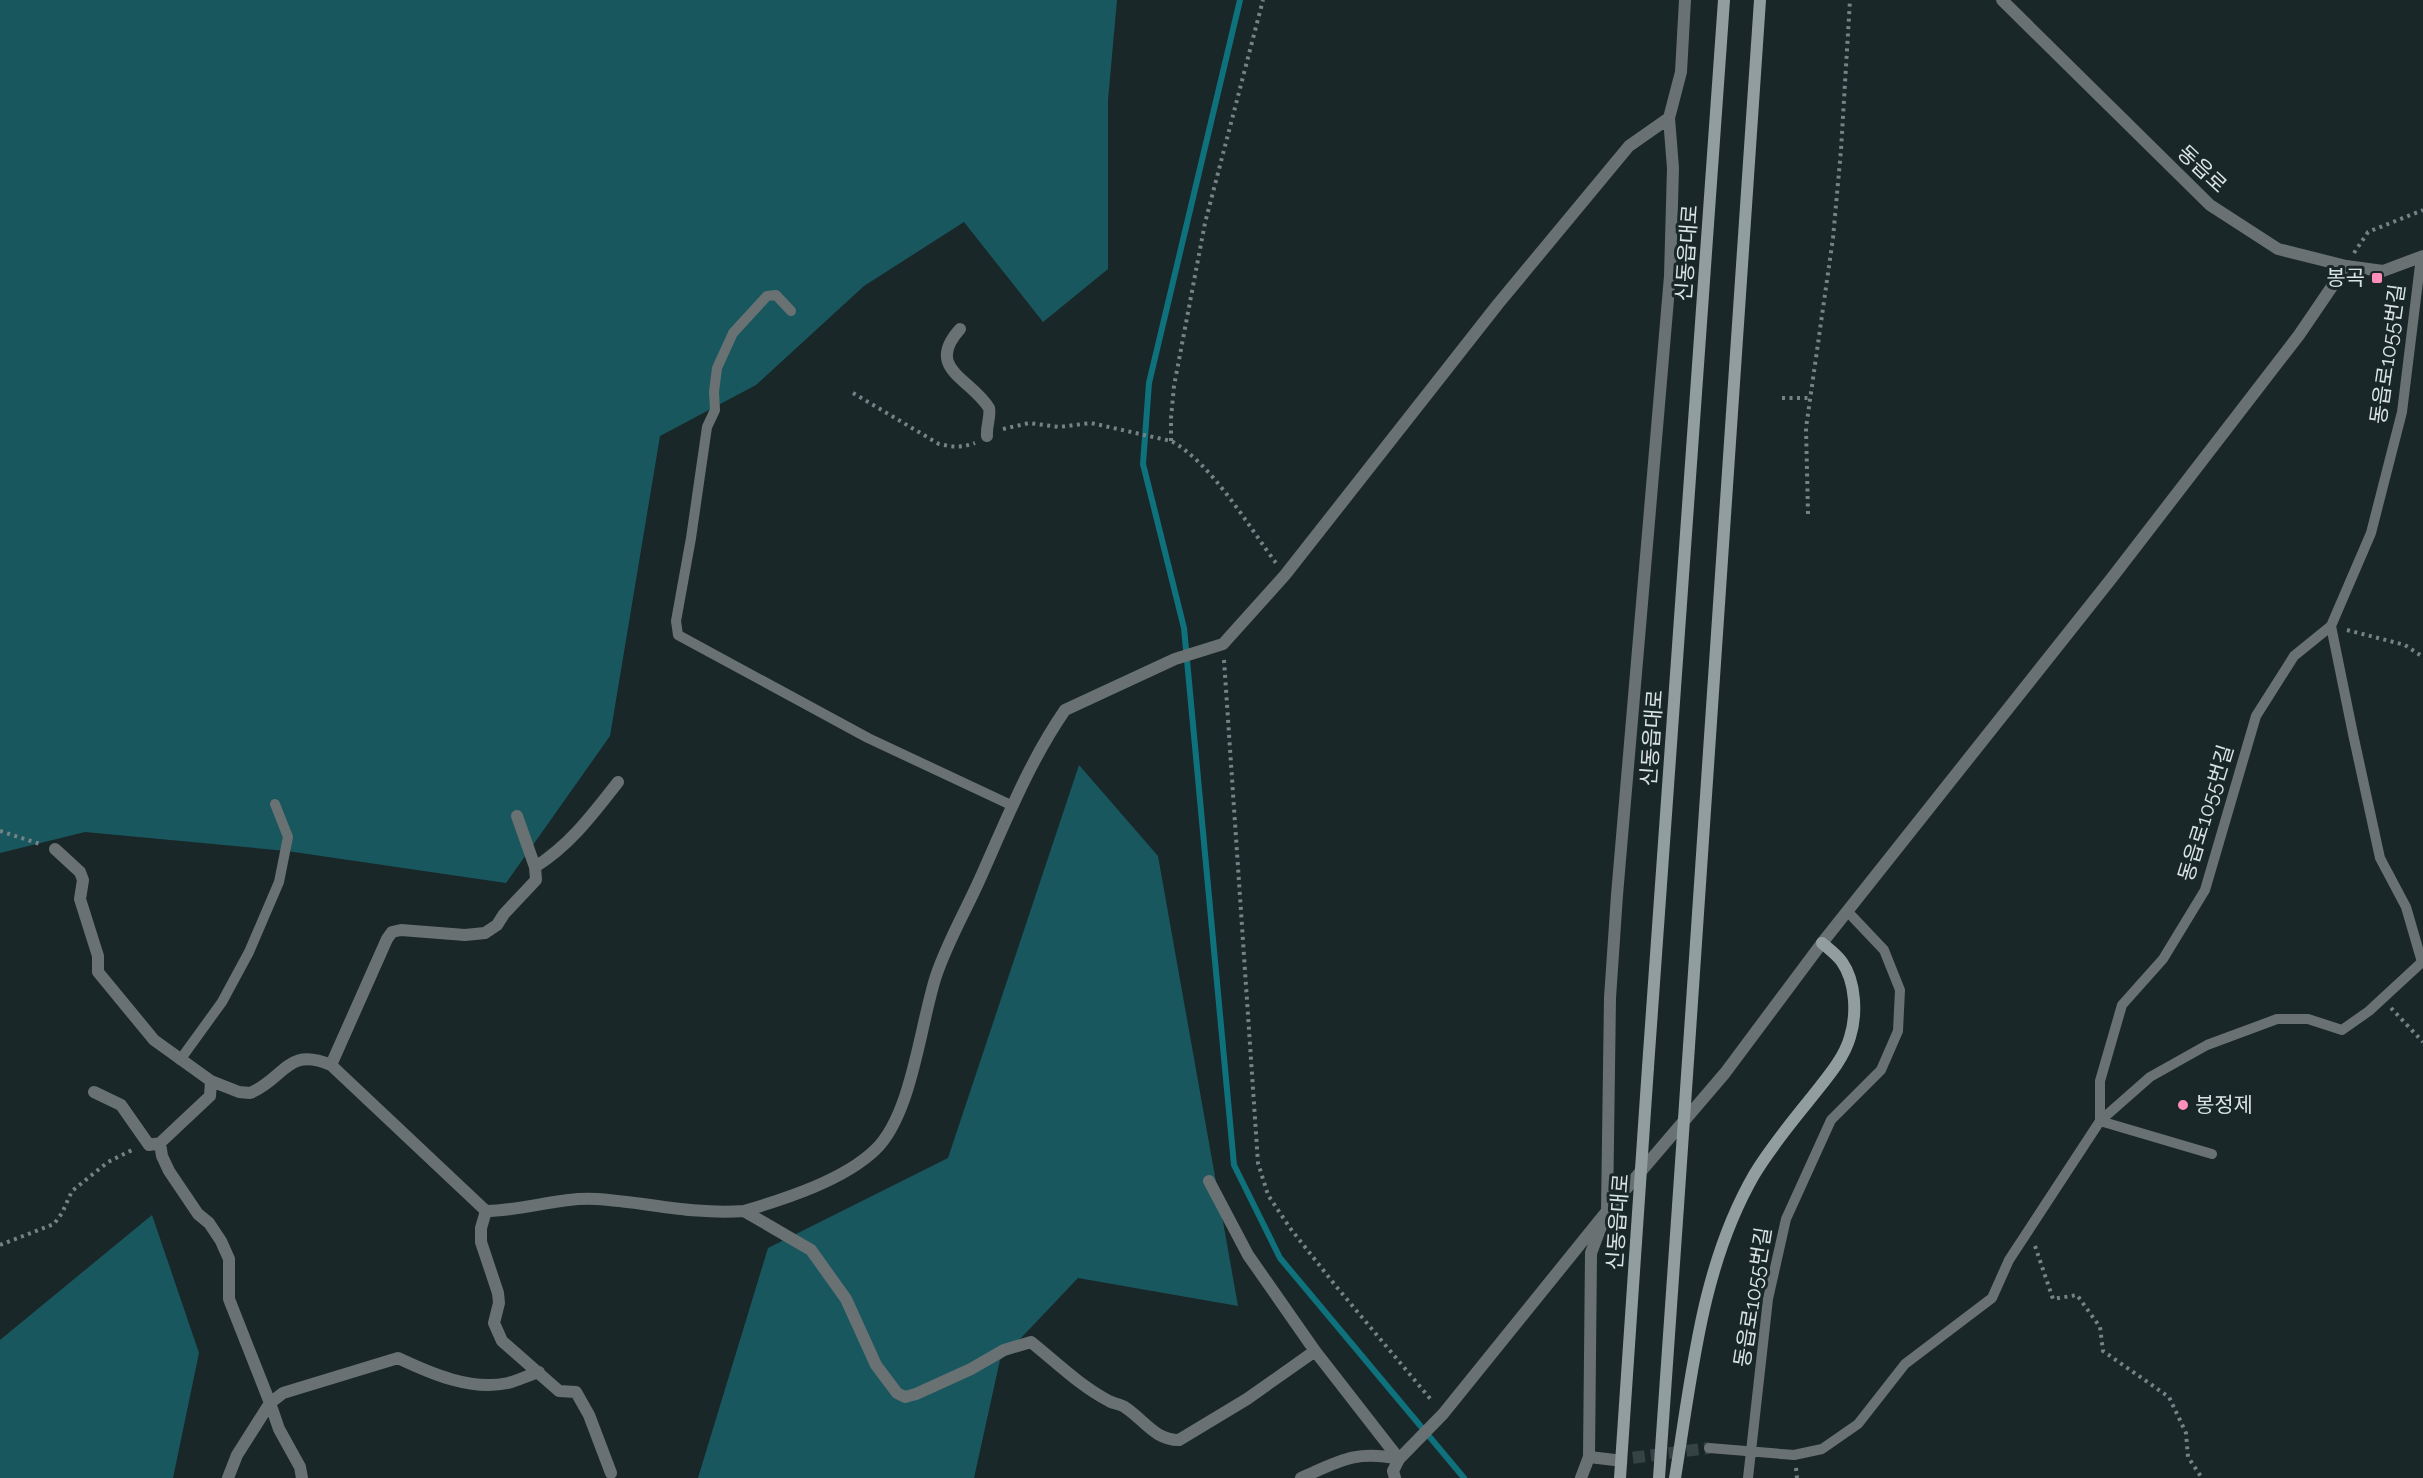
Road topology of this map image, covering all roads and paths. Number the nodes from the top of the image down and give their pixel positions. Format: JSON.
{"nodes":[{"id":1,"x":1263,"y":0,"type":"edge"},
{"id":2,"x":1685,"y":0,"type":"edge"},
{"id":3,"x":1724,"y":0,"type":"edge"},
{"id":4,"x":1760,"y":0,"type":"edge"},
{"id":5,"x":1850,"y":0,"type":"edge"},
{"id":6,"x":2002,"y":0,"type":"edge"},
{"id":7,"x":1669,"y":118,"type":"junction"},
{"id":8,"x":2423,"y":210,"type":"edge"},
{"id":9,"x":2422,"y":256,"type":"edge"},
{"id":10,"x":2346,"y":266,"type":"junction"},
{"id":11,"x":791,"y":311,"type":"dead end"},
{"id":12,"x":960,"y":329,"type":"dead end"},
{"id":13,"x":1782,"y":398,"type":"dead end"},
{"id":14,"x":1809,"y":398,"type":"junction"},
{"id":15,"x":1131,"y":433,"type":"dead end"},
{"id":16,"x":987,"y":436,"type":"dead end"},
{"id":17,"x":1171,"y":441,"type":"junction"},
{"id":18,"x":1808,"y":514,"type":"dead end"},
{"id":19,"x":1285,"y":575,"type":"junction"},
{"id":20,"x":2331,"y":626,"type":"junction"},
{"id":21,"x":1217,"y":645,"type":"junction"},
{"id":22,"x":2423,"y":657,"type":"edge"},
{"id":23,"x":618,"y":782,"type":"dead end"},
{"id":24,"x":275,"y":804,"type":"dead end"},
{"id":25,"x":1013,"y":806,"type":"junction"},
{"id":26,"x":517,"y":816,"type":"dead end"},
{"id":27,"x":0,"y":831,"type":"edge"},
{"id":28,"x":55,"y":849,"type":"joint"},
{"id":29,"x":535,"y":867,"type":"junction"},
{"id":30,"x":1848,"y":912,"type":"junction"},
{"id":31,"x":1822,"y":943,"type":"junction"},
{"id":32,"x":2422,"y":962,"type":"edge"},
{"id":33,"x":2382,"y":999,"type":"junction"},
{"id":34,"x":2423,"y":1042,"type":"edge"},
{"id":35,"x":180,"y":1060,"type":"junction"},
{"id":36,"x":331,"y":1065,"type":"junction"},
{"id":37,"x":211,"y":1081,"type":"junction"},
{"id":38,"x":94,"y":1092,"type":"dead end"},
{"id":39,"x":2100,"y":1121,"type":"junction"},
{"id":40,"x":155,"y":1144,"type":"junction"},
{"id":41,"x":2212,"y":1154,"type":"dead end"},
{"id":42,"x":1209,"y":1181,"type":"dead end"},
{"id":43,"x":486,"y":1211,"type":"junction"},
{"id":44,"x":744,"y":1211,"type":"junction"},
{"id":45,"x":1607,"y":1211,"type":"junction"},
{"id":46,"x":2030,"y":1228,"type":"junction"},
{"id":47,"x":0,"y":1245,"type":"edge"},
{"id":48,"x":1315,"y":1351,"type":"junction"},
{"id":49,"x":539,"y":1372,"type":"junction"},
{"id":50,"x":270,"y":1402,"type":"junction"},
{"id":51,"x":1439,"y":1418,"type":"junction"},
{"id":52,"x":1709,"y":1448,"type":"tunnel mouth"},
{"id":53,"x":1752,"y":1451,"type":"junction"},
{"id":54,"x":1403,"y":1455,"type":"junction"},
{"id":55,"x":1589,"y":1457,"type":"junction"},
{"id":56,"x":1615,"y":1460,"type":"tunnel mouth"},
{"id":57,"x":611,"y":1473,"type":"dead end"},
{"id":58,"x":228,"y":1478,"type":"edge"},
{"id":59,"x":302,"y":1478,"type":"edge"},
{"id":60,"x":1301,"y":1478,"type":"edge"},
{"id":61,"x":1395,"y":1478,"type":"edge"},
{"id":62,"x":1581,"y":1478,"type":"edge"},
{"id":63,"x":1620,"y":1478,"type":"edge"},
{"id":64,"x":1659,"y":1478,"type":"edge"},
{"id":65,"x":1675,"y":1478,"type":"edge"},
{"id":66,"x":1748,"y":1478,"type":"edge"},
{"id":67,"x":2202,"y":1478,"type":"edge"}],
"edges":[{"from":1,"to":17,"type":"path"},
{"from":2,"to":7,"type":"street"},
{"from":3,"to":63,"type":"main road","name":"신동읍대로","bridge":true},
{"from":4,"to":64,"type":"main road","bridge":true},
{"from":5,"to":14,"type":"path"},
{"from":6,"to":10,"type":"street","name":"동읍로"},
{"from":7,"to":19,"type":"street"},
{"from":7,"to":45,"type":"street"},
{"from":8,"to":10,"type":"path"},
{"from":9,"to":10,"type":"street","name":"동읍로"},
{"from":9,"to":20,"type":"lane","name":"동읍로1055번길"},
{"from":10,"to":30,"type":"street"},
{"from":11,"to":25,"type":"lane"},
{"from":12,"to":16,"type":"street"},
{"from":13,"to":14,"type":"path"},
{"from":14,"to":18,"type":"path"},
{"from":15,"to":17,"type":"path"},
{"from":17,"to":19,"type":"path"},
{"from":19,"to":21,"type":"street"},
{"from":20,"to":22,"type":"path"},
{"from":20,"to":32,"type":"lane"},
{"from":20,"to":39,"type":"lane","name":"동읍로1055번길"},
{"from":21,"to":25,"type":"street"},
{"from":21,"to":51,"type":"path"},
{"from":23,"to":29,"type":"street"},
{"from":24,"to":35,"type":"lane"},
{"from":25,"to":44,"type":"street"},
{"from":26,"to":29,"type":"street"},
{"from":27,"to":28,"type":"path"},
{"from":28,"to":35,"type":"street"},
{"from":29,"to":36,"type":"street"},
{"from":30,"to":31,"type":"street"},
{"from":30,"to":53,"type":"lane","name":"동읍로1055번길"},
{"from":31,"to":45,"type":"street"},
{"from":31,"to":65,"type":"main road"},
{"from":32,"to":33,"type":"lane"},
{"from":33,"to":34,"type":"path"},
{"from":33,"to":39,"type":"lane"},
{"from":35,"to":37,"type":"street"},
{"from":36,"to":37,"type":"street"},
{"from":36,"to":43,"type":"street"},
{"from":37,"to":40,"type":"street"},
{"from":38,"to":40,"type":"street"},
{"from":39,"to":41,"type":"lane"},
{"from":39,"to":46,"type":"lane"},
{"from":40,"to":47,"type":"path"},
{"from":40,"to":50,"type":"street"},
{"from":42,"to":48,"type":"street"},
{"from":43,"to":44,"type":"street"},
{"from":43,"to":49,"type":"street"},
{"from":44,"to":48,"type":"street"},
{"from":45,"to":51,"type":"street"},
{"from":45,"to":55,"type":"street"},
{"from":46,"to":53,"type":"lane"},
{"from":46,"to":67,"type":"path"},
{"from":48,"to":54,"type":"street"},
{"from":49,"to":50,"type":"street"},
{"from":49,"to":57,"type":"street"},
{"from":50,"to":58,"type":"street"},
{"from":50,"to":59,"type":"street"},
{"from":51,"to":54,"type":"street"},
{"from":52,"to":53,"type":"lane"},
{"from":53,"to":66,"type":"lane","name":"동읍로1055번길"},
{"from":54,"to":60,"type":"street"},
{"from":54,"to":61,"type":"street"},
{"from":55,"to":56,"type":"street"},
{"from":55,"to":62,"type":"street"}]}
